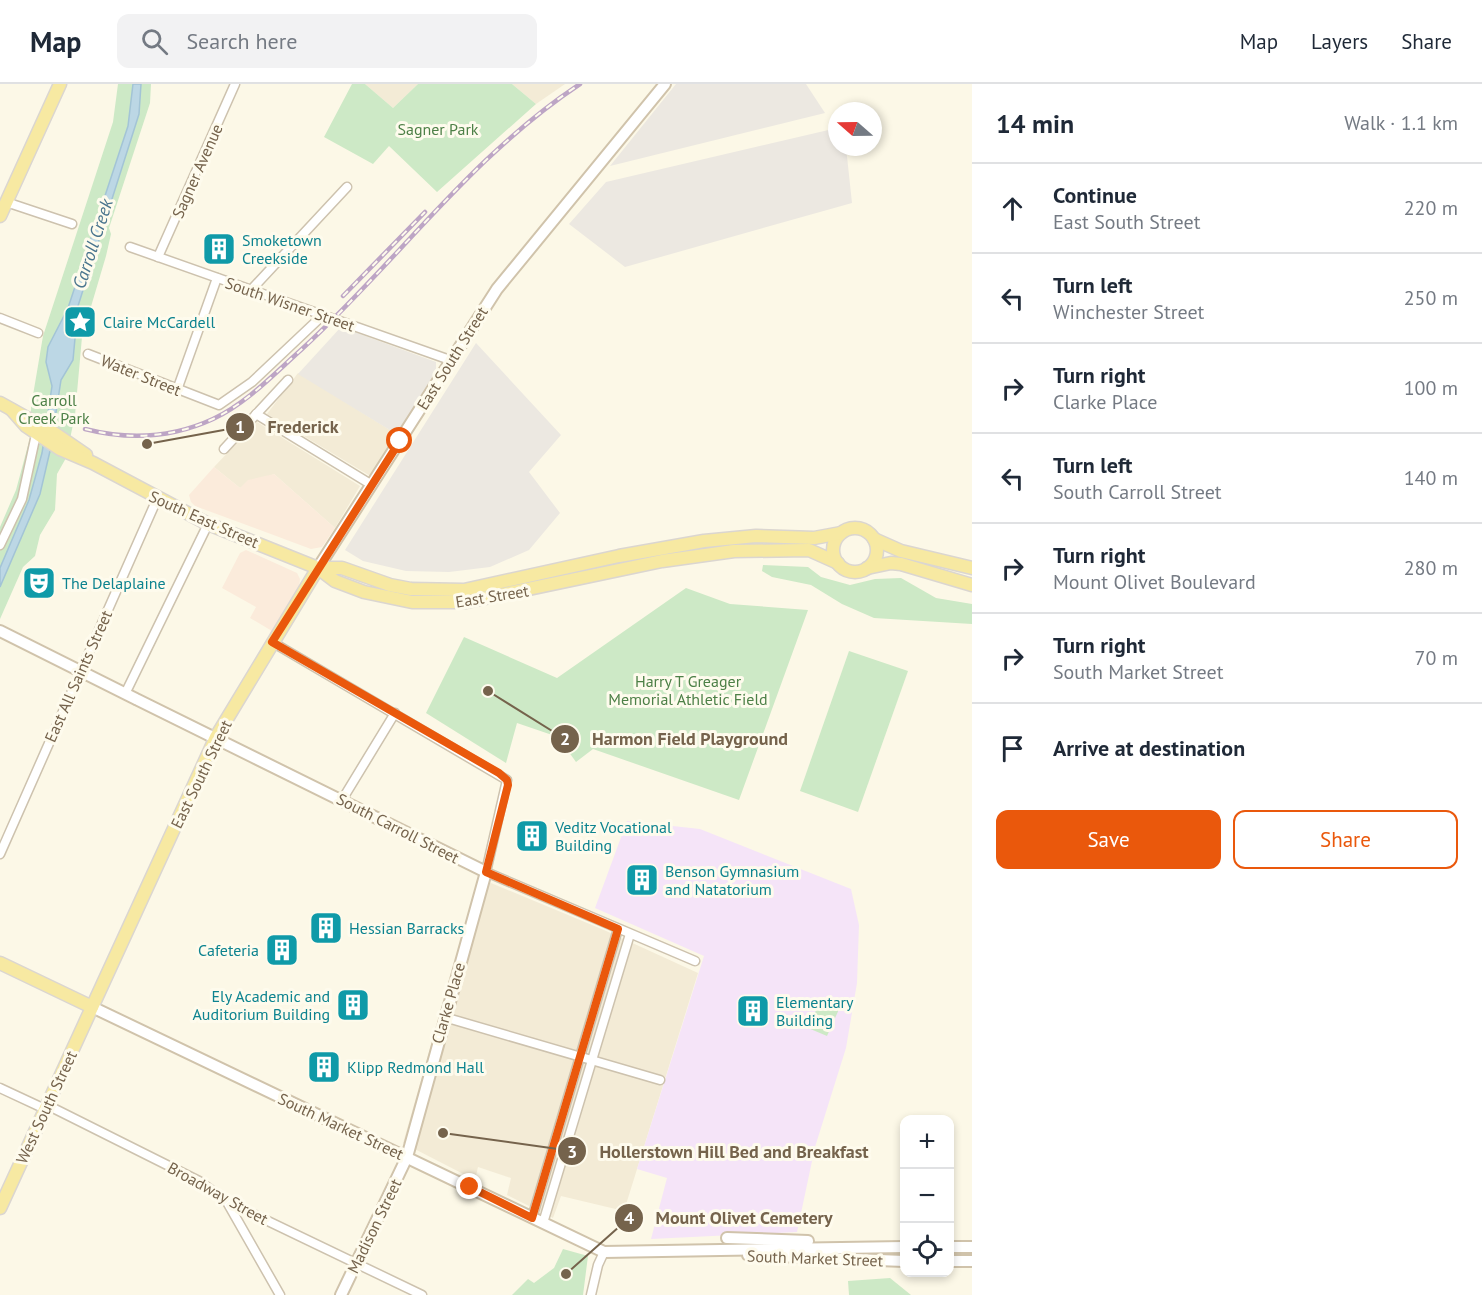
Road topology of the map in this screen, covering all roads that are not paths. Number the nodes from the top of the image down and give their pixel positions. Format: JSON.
{"nodes":[{"id":1,"x":60,"y":84,"type":"edge"},
{"id":2,"x":235,"y":84,"type":"edge"},
{"id":3,"x":665,"y":84,"type":"edge"},
{"id":4,"x":347,"y":187,"type":"dead end"},
{"id":5,"x":3,"y":207,"type":"edge"},
{"id":6,"x":72,"y":224,"type":"dead end"},
{"id":7,"x":130,"y":247,"type":"dead end"},
{"id":8,"x":158,"y":257,"type":"junction"},
{"id":9,"x":217,"y":278,"type":"junction"},
{"id":10,"x":252,"y":290,"type":"junction"},
{"id":11,"x":322,"y":315,"type":"junction"},
{"id":12,"x":0,"y":318,"type":"edge"},
{"id":13,"x":38,"y":333,"type":"dead end"},
{"id":14,"x":88,"y":354,"type":"dead end"},
{"id":15,"x":450,"y":360,"type":"junction"},
{"id":16,"x":288,"y":380,"type":"dead end"},
{"id":17,"x":177,"y":390,"type":"junction"},
{"id":18,"x":0,"y":404,"type":"edge"},
{"id":19,"x":256,"y":414,"type":"junction"},
{"id":20,"x":46,"y":436,"type":"junction"},
{"id":21,"x":224,"y":448,"type":"dead end"},
{"id":22,"x":372,"y":485,"type":"junction"},
{"id":23,"x":157,"y":499,"type":"junction"},
{"id":24,"x":208,"y":524,"type":"junction"},
{"id":25,"x":841,"y":533,"type":"junction"},
{"id":26,"x":874,"y":539,"type":"junction"},
{"id":27,"x":0,"y":545,"type":"edge"},
{"id":28,"x":838,"y":563,"type":"junction"},
{"id":29,"x":318,"y":568,"type":"junction"},
{"id":30,"x":867,"y":568,"type":"junction"},
{"id":31,"x":972,"y":568,"type":"edge"},
{"id":32,"x":972,"y":585,"type":"edge"},
{"id":33,"x":0,"y":631,"type":"edge"},
{"id":34,"x":272,"y":642,"type":"junction"},
{"id":35,"x":80,"y":671,"type":"junction"},
{"id":36,"x":125,"y":694,"type":"junction"},
{"id":37,"x":395,"y":713,"type":"junction"},
{"id":38,"x":216,"y":737,"type":"junction"},
{"id":39,"x":342,"y":800,"type":"junction"},
{"id":40,"x":0,"y":854,"type":"edge"},
{"id":41,"x":486,"y":872,"type":"junction"},
{"id":42,"x":618,"y":929,"type":"junction"},
{"id":43,"x":630,"y":934,"type":"junction"},
{"id":44,"x":695,"y":961,"type":"dead end"},
{"id":45,"x":0,"y":963,"type":"edge"},
{"id":46,"x":92,"y":1007,"type":"junction"},
{"id":47,"x":444,"y":1017,"type":"junction"},
{"id":48,"x":581,"y":1057,"type":"junction"},
{"id":49,"x":591,"y":1060,"type":"junction"},
{"id":50,"x":660,"y":1080,"type":"dead end"},
{"id":51,"x":0,"y":1088,"type":"edge"},
{"id":52,"x":46,"y":1107,"type":"junction"},
{"id":53,"x":407,"y":1157,"type":"junction"},
{"id":54,"x":226,"y":1201,"type":"junction"},
{"id":55,"x":0,"y":1208,"type":"edge"},
{"id":56,"x":532,"y":1218,"type":"junction"},
{"id":57,"x":543,"y":1223,"type":"junction"},
{"id":58,"x":728,"y":1238,"type":"dead end"},
{"id":59,"x":846,"y":1246,"type":"junction"},
{"id":60,"x":900,"y":1247,"type":"edge"},
{"id":61,"x":954,"y":1247,"type":"edge"},
{"id":62,"x":972,"y":1247,"type":"edge"},
{"id":63,"x":690,"y":1251,"type":"junction"},
{"id":64,"x":604,"y":1252,"type":"junction"},
{"id":65,"x":900,"y":1261,"type":"edge"},
{"id":66,"x":954,"y":1261,"type":"edge"},
{"id":67,"x":972,"y":1262,"type":"edge"},
{"id":68,"x":356,"y":1264,"type":"junction"},
{"id":69,"x":280,"y":1295,"type":"edge"},
{"id":70,"x":340,"y":1295,"type":"edge"},
{"id":71,"x":422,"y":1295,"type":"edge"},
{"id":72,"x":591,"y":1295,"type":"edge"}],
"edges":[{"from":1,"to":5,"type":"main road"},
{"from":2,"to":8,"type":"street","name":"Sagner Avenue"},
{"from":3,"to":15,"type":"main road","name":"East South Street"},
{"from":4,"to":10,"type":"street"},
{"from":5,"to":6,"type":"street"},
{"from":7,"to":8,"type":"street","name":"South Wisner Street"},
{"from":8,"to":9,"type":"street","name":"South Wisner Street"},
{"from":9,"to":10,"type":"street","name":"South Wisner Street"},
{"from":9,"to":17,"type":"street"},
{"from":10,"to":11,"type":"street","name":"South Wisner Street"},
{"from":11,"to":15,"type":"street","name":"South Wisner Street"},
{"from":11,"to":17,"type":"street","name":"Water Street"},
{"from":12,"to":13,"type":"street"},
{"from":14,"to":17,"type":"street","name":"Water Street"},
{"from":15,"to":22,"type":"main road","name":"East South Street"},
{"from":16,"to":19,"type":"street"},
{"from":18,"to":20,"type":"main road","name":"South East Street"},
{"from":19,"to":21,"type":"street"},
{"from":19,"to":22,"type":"street"},
{"from":20,"to":23,"type":"main road","name":"South East Street"},
{"from":20,"to":27,"type":"street"},
{"from":22,"to":29,"type":"main road","name":"East South Street"},
{"from":23,"to":24,"type":"main road","name":"South East Street"},
{"from":23,"to":35,"type":"street","name":"East All Saints Street"},
{"from":24,"to":29,"type":"main road","name":"South East Street"},
{"from":24,"to":36,"type":"street"},
{"from":25,"to":26,"type":"main road"},
{"from":25,"to":28,"type":"main road"},
{"from":25,"to":29,"type":"main road","name":"East Street"},
{"from":26,"to":30,"type":"main road"},
{"from":26,"to":31,"type":"main road"},
{"from":28,"to":29,"type":"main road","name":"East Street"},
{"from":28,"to":30,"type":"main road"},
{"from":29,"to":34,"type":"main road","name":"East South Street"},
{"from":30,"to":32,"type":"main road"},
{"from":33,"to":35,"type":"main road","name":"South Carroll Street"},
{"from":34,"to":37,"type":"street"},
{"from":34,"to":38,"type":"main road","name":"East South Street"},
{"from":35,"to":36,"type":"main road","name":"South Carroll Street"},
{"from":35,"to":40,"type":"street","name":"East All Saints Street"},
{"from":36,"to":38,"type":"main road","name":"South Carroll Street"},
{"from":37,"to":39,"type":"street"},
{"from":37,"to":41,"type":"street","name":"Clarke Place"},
{"from":38,"to":39,"type":"main road","name":"South Carroll Street"},
{"from":38,"to":46,"type":"main road","name":"East South Street"},
{"from":39,"to":41,"type":"main road","name":"South Carroll Street"},
{"from":41,"to":42,"type":"street","name":"South Carroll Street"},
{"from":41,"to":47,"type":"main road","name":"Clarke Place"},
{"from":42,"to":43,"type":"street","name":"South Carroll Street"},
{"from":42,"to":48,"type":"street"},
{"from":43,"to":44,"type":"street","name":"South Carroll Street"},
{"from":43,"to":49,"type":"street"},
{"from":45,"to":46,"type":"main road","name":"South Market Street"},
{"from":46,"to":52,"type":"main road","name":"West South Street"},
{"from":46,"to":53,"type":"main road","name":"South Market Street"},
{"from":47,"to":48,"type":"street"},
{"from":47,"to":53,"type":"main road","name":"Clarke Place"},
{"from":48,"to":49,"type":"street"},
{"from":48,"to":56,"type":"street"},
{"from":49,"to":50,"type":"street"},
{"from":49,"to":57,"type":"street"},
{"from":51,"to":52,"type":"street","name":"Broadway Street"},
{"from":52,"to":54,"type":"street","name":"Broadway Street"},
{"from":52,"to":55,"type":"main road","name":"West South Street"},
{"from":53,"to":56,"type":"main road","name":"South Market Street"},
{"from":53,"to":68,"type":"main road","name":"Madison Street"},
{"from":54,"to":68,"type":"street","name":"Broadway Street"},
{"from":54,"to":69,"type":"street"},
{"from":56,"to":57,"type":"main road","name":"South Market Street"},
{"from":57,"to":64,"type":"main road","name":"South Market Street"},
{"from":58,"to":59,"type":"main road"},
{"from":59,"to":60,"type":"main road","name":"South Market Street"},
{"from":59,"to":63,"type":"main road","name":"South Market Street"},
{"from":61,"to":62,"type":"main road"},
{"from":63,"to":64,"type":"main road","name":"South Market Street"},
{"from":63,"to":65,"type":"main road","name":"South Market Street"},
{"from":64,"to":72,"type":"street"},
{"from":66,"to":67,"type":"main road"},
{"from":68,"to":70,"type":"main road","name":"Madison Street"},
{"from":68,"to":71,"type":"street","name":"Broadway Street"}]}
